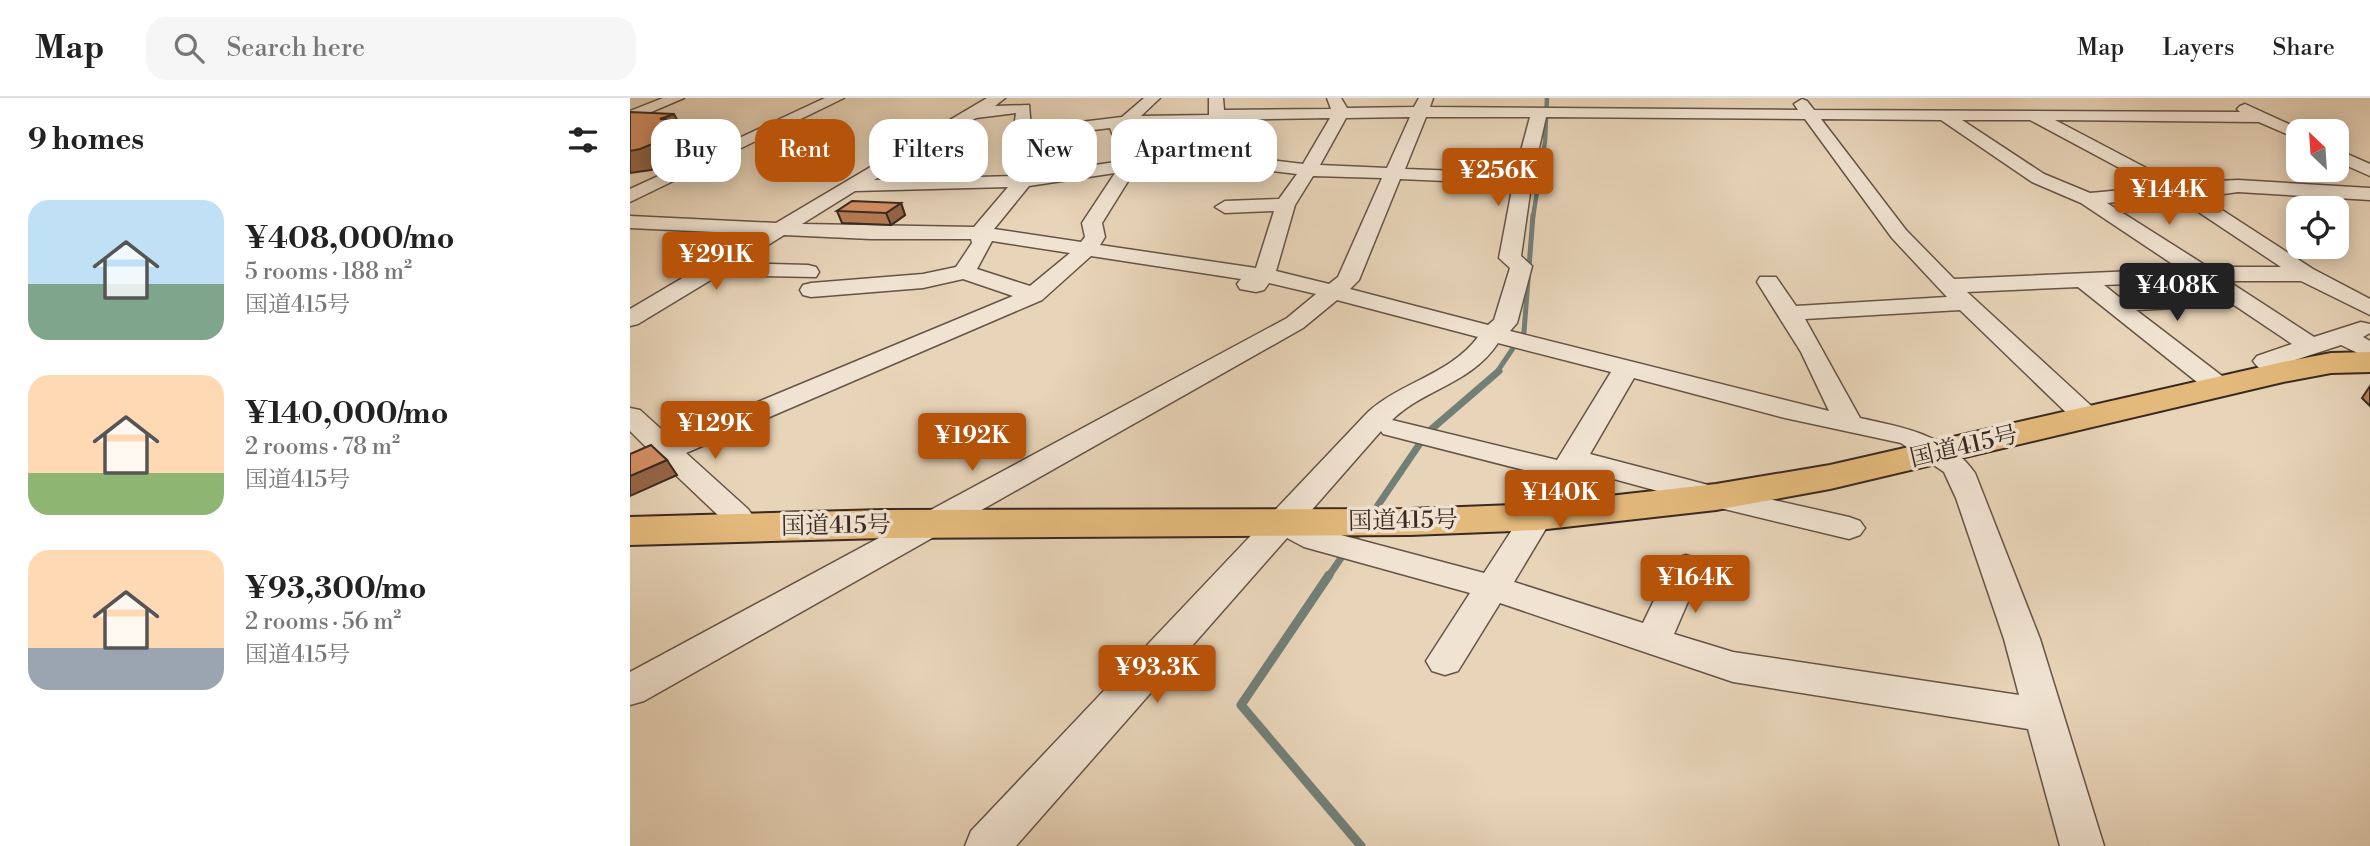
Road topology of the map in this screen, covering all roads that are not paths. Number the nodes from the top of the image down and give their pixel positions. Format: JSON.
{"nodes":[{"id":1,"x":677,"y":98,"type":"edge"},
{"id":2,"x":837,"y":98,"type":"edge"},
{"id":3,"x":998,"y":98,"type":"edge"},
{"id":4,"x":1153,"y":98,"type":"edge"},
{"id":5,"x":1798,"y":98,"type":"edge"},
{"id":6,"x":1035,"y":103,"type":"dead end"},
{"id":7,"x":2230,"y":103,"type":"dead end"},
{"id":8,"x":1423,"y":105,"type":"edge"},
{"id":9,"x":1337,"y":106,"type":"edge"},
{"id":10,"x":977,"y":111,"type":"junction"},
{"id":11,"x":1216,"y":111,"type":"edge"},
{"id":12,"x":1539,"y":113,"type":"junction"},
{"id":13,"x":1810,"y":115,"type":"junction"},
{"id":14,"x":1944,"y":115,"type":"junction"},
{"id":15,"x":2032,"y":115,"type":"junction"},
{"id":16,"x":2263,"y":117,"type":"junction"},
{"id":17,"x":1023,"y":119,"type":"edge"},
{"id":18,"x":1128,"y":119,"type":"edge"},
{"id":19,"x":1144,"y":119,"type":"edge"},
{"id":20,"x":633,"y":127,"type":"edge"},
{"id":21,"x":2286,"y":128,"type":"edge"},
{"id":22,"x":2349,"y":160,"type":"edge"},
{"id":23,"x":1277,"y":166,"type":"edge"},
{"id":24,"x":1308,"y":170,"type":"junction"},
{"id":25,"x":2370,"y":171,"type":"edge"},
{"id":26,"x":1391,"y":175,"type":"junction"},
{"id":27,"x":1523,"y":179,"type":"junction"},
{"id":28,"x":1002,"y":182,"type":"edge"},
{"id":29,"x":1022,"y":182,"type":"edge"},
{"id":30,"x":1118,"y":182,"type":"edge"},
{"id":31,"x":630,"y":183,"type":"edge"},
{"id":32,"x":851,"y":186,"type":"junction"},
{"id":33,"x":2181,"y":193,"type":"junction"},
{"id":34,"x":2370,"y":194,"type":"edge"},
{"id":35,"x":630,"y":197,"type":"edge"},
{"id":36,"x":2088,"y":199,"type":"junction"},
{"id":37,"x":1285,"y":205,"type":"junction"},
{"id":38,"x":1224,"y":207,"type":"dead end"},
{"id":39,"x":630,"y":222,"type":"edge"},
{"id":40,"x":779,"y":229,"type":"junction"},
{"id":41,"x":980,"y":233,"type":"junction"},
{"id":42,"x":1087,"y":249,"type":"junction"},
{"id":43,"x":714,"y":268,"type":"junction"},
{"id":44,"x":964,"y":272,"type":"junction"},
{"id":45,"x":2203,"y":274,"type":"junction"},
{"id":46,"x":2305,"y":274,"type":"junction"},
{"id":47,"x":1264,"y":276,"type":"junction"},
{"id":48,"x":2082,"y":279,"type":"junction"},
{"id":49,"x":1201,"y":281,"type":"dead end"},
{"id":50,"x":1768,"y":282,"type":"dead end"},
{"id":51,"x":1948,"y":286,"type":"junction"},
{"id":52,"x":1337,"y":291,"type":"junction"},
{"id":53,"x":1034,"y":295,"type":"junction"},
{"id":54,"x":2239,"y":298,"type":"junction"},
{"id":55,"x":1966,"y":303,"type":"junction"},
{"id":56,"x":2113,"y":304,"type":"junction"},
{"id":57,"x":2370,"y":308,"type":"edge"},
{"id":58,"x":1789,"y":313,"type":"junction"},
{"id":59,"x":630,"y":319,"type":"edge"},
{"id":60,"x":2370,"y":326,"type":"edge"},
{"id":61,"x":1492,"y":334,"type":"junction"},
{"id":62,"x":2311,"y":346,"type":"junction"},
{"id":63,"x":2357,"y":349,"type":"edge"},
{"id":64,"x":2370,"y":352,"type":"edge"},
{"id":65,"x":1626,"y":369,"type":"junction"},
{"id":66,"x":2283,"y":372,"type":"junction"},
{"id":67,"x":2221,"y":388,"type":"junction"},
{"id":68,"x":630,"y":416,"type":"edge"},
{"id":69,"x":2088,"y":419,"type":"junction"},
{"id":70,"x":1849,"y":423,"type":"junction"},
{"id":71,"x":1393,"y":428,"type":"dead end"},
{"id":72,"x":668,"y":450,"type":"junction"},
{"id":73,"x":1937,"y":453,"type":"junction"},
{"id":74,"x":1567,"y":464,"type":"junction"},
{"id":75,"x":630,"y":466,"type":"edge"},
{"id":76,"x":1716,"y":497,"type":"junction"},
{"id":77,"x":1538,"y":517,"type":"junction"},
{"id":78,"x":1284,"y":523,"type":"junction"},
{"id":79,"x":931,"y":524,"type":"junction"},
{"id":80,"x":1849,"y":527,"type":"dead end"},
{"id":81,"x":734,"y":528,"type":"junction"},
{"id":82,"x":630,"y":531,"type":"edge"},
{"id":83,"x":1686,"y":567,"type":"dead end"},
{"id":84,"x":1491,"y":587,"type":"junction"},
{"id":85,"x":1653,"y":641,"type":"junction"},
{"id":86,"x":1445,"y":660,"type":"dead end"},
{"id":87,"x":630,"y":690,"type":"edge"},
{"id":88,"x":2044,"y":715,"type":"junction"},
{"id":89,"x":987,"y":846,"type":"edge"},
{"id":90,"x":2082,"y":846,"type":"edge"}],
"edges":[{"from":1,"to":20,"type":"street"},
{"from":2,"to":35,"type":"street"},
{"from":3,"to":10,"type":"street"},
{"from":4,"to":18,"type":"street"},
{"from":5,"to":13,"type":"street"},
{"from":6,"to":10,"type":"street"},
{"from":7,"to":16,"type":"street"},
{"from":8,"to":9,"type":"street"},
{"from":8,"to":12,"type":"street"},
{"from":8,"to":26,"type":"street"},
{"from":9,"to":11,"type":"street"},
{"from":9,"to":24,"type":"street"},
{"from":10,"to":17,"type":"street"},
{"from":10,"to":32,"type":"street"},
{"from":11,"to":19,"type":"street"},
{"from":12,"to":13,"type":"street"},
{"from":12,"to":27,"type":"street"},
{"from":13,"to":14,"type":"street"},
{"from":13,"to":51,"type":"street"},
{"from":14,"to":15,"type":"street"},
{"from":14,"to":36,"type":"street"},
{"from":15,"to":16,"type":"street"},
{"from":15,"to":33,"type":"street"},
{"from":16,"to":21,"type":"street"},
{"from":20,"to":31,"type":"street"},
{"from":22,"to":25,"type":"street"},
{"from":23,"to":24,"type":"street"},
{"from":24,"to":26,"type":"street"},
{"from":24,"to":37,"type":"street"},
{"from":26,"to":27,"type":"street"},
{"from":26,"to":52,"type":"street"},
{"from":27,"to":61,"type":"street"},
{"from":28,"to":32,"type":"street"},
{"from":29,"to":41,"type":"street"},
{"from":30,"to":42,"type":"street"},
{"from":32,"to":40,"type":"street"},
{"from":33,"to":34,"type":"street"},
{"from":33,"to":36,"type":"street"},
{"from":33,"to":46,"type":"street"},
{"from":36,"to":45,"type":"street"},
{"from":37,"to":38,"type":"street"},
{"from":37,"to":47,"type":"street"},
{"from":39,"to":40,"type":"street"},
{"from":40,"to":41,"type":"street"},
{"from":40,"to":43,"type":"street"},
{"from":41,"to":42,"type":"street"},
{"from":41,"to":44,"type":"street"},
{"from":42,"to":47,"type":"street"},
{"from":42,"to":53,"type":"street"},
{"from":43,"to":44,"type":"street"},
{"from":43,"to":59,"type":"street"},
{"from":44,"to":53,"type":"street"},
{"from":45,"to":46,"type":"street"},
{"from":45,"to":48,"type":"street"},
{"from":45,"to":54,"type":"street"},
{"from":46,"to":57,"type":"street"},
{"from":47,"to":49,"type":"street"},
{"from":47,"to":52,"type":"street"},
{"from":48,"to":51,"type":"street"},
{"from":48,"to":56,"type":"street"},
{"from":50,"to":58,"type":"street"},
{"from":51,"to":55,"type":"street"},
{"from":52,"to":61,"type":"street"},
{"from":52,"to":79,"type":"street"},
{"from":53,"to":72,"type":"street"},
{"from":54,"to":56,"type":"street"},
{"from":54,"to":62,"type":"street"},
{"from":55,"to":58,"type":"street"},
{"from":55,"to":69,"type":"street"},
{"from":56,"to":67,"type":"street"},
{"from":58,"to":70,"type":"street"},
{"from":60,"to":63,"type":"street"},
{"from":61,"to":65,"type":"street"},
{"from":61,"to":78,"type":"street"},
{"from":62,"to":63,"type":"street"},
{"from":62,"to":66,"type":"street"},
{"from":63,"to":64,"type":"street"},
{"from":63,"to":66,"type":"highway","name":"国道415号"},
{"from":65,"to":70,"type":"street"},
{"from":65,"to":74,"type":"street"},
{"from":66,"to":67,"type":"highway","name":"国道415号"},
{"from":67,"to":69,"type":"highway","name":"国道415号"},
{"from":68,"to":72,"type":"street"},
{"from":69,"to":73,"type":"highway","name":"国道415号"},
{"from":70,"to":73,"type":"street"},
{"from":71,"to":74,"type":"street"},
{"from":72,"to":75,"type":"street"},
{"from":72,"to":81,"type":"street"},
{"from":73,"to":76,"type":"highway","name":"国道415号"},
{"from":73,"to":88,"type":"street"},
{"from":74,"to":76,"type":"street"},
{"from":74,"to":77,"type":"street"},
{"from":76,"to":77,"type":"highway","name":"国道415号"},
{"from":76,"to":80,"type":"street"},
{"from":77,"to":78,"type":"highway","name":"国道415号"},
{"from":77,"to":84,"type":"street"},
{"from":78,"to":79,"type":"highway","name":"国道415号"},
{"from":78,"to":84,"type":"street"},
{"from":78,"to":89,"type":"street"},
{"from":79,"to":81,"type":"highway","name":"国道415号"},
{"from":79,"to":87,"type":"street"},
{"from":81,"to":82,"type":"highway","name":"国道415号"},
{"from":83,"to":85,"type":"street"},
{"from":84,"to":85,"type":"street"},
{"from":84,"to":86,"type":"street"},
{"from":85,"to":88,"type":"street"},
{"from":88,"to":90,"type":"street"}]}
